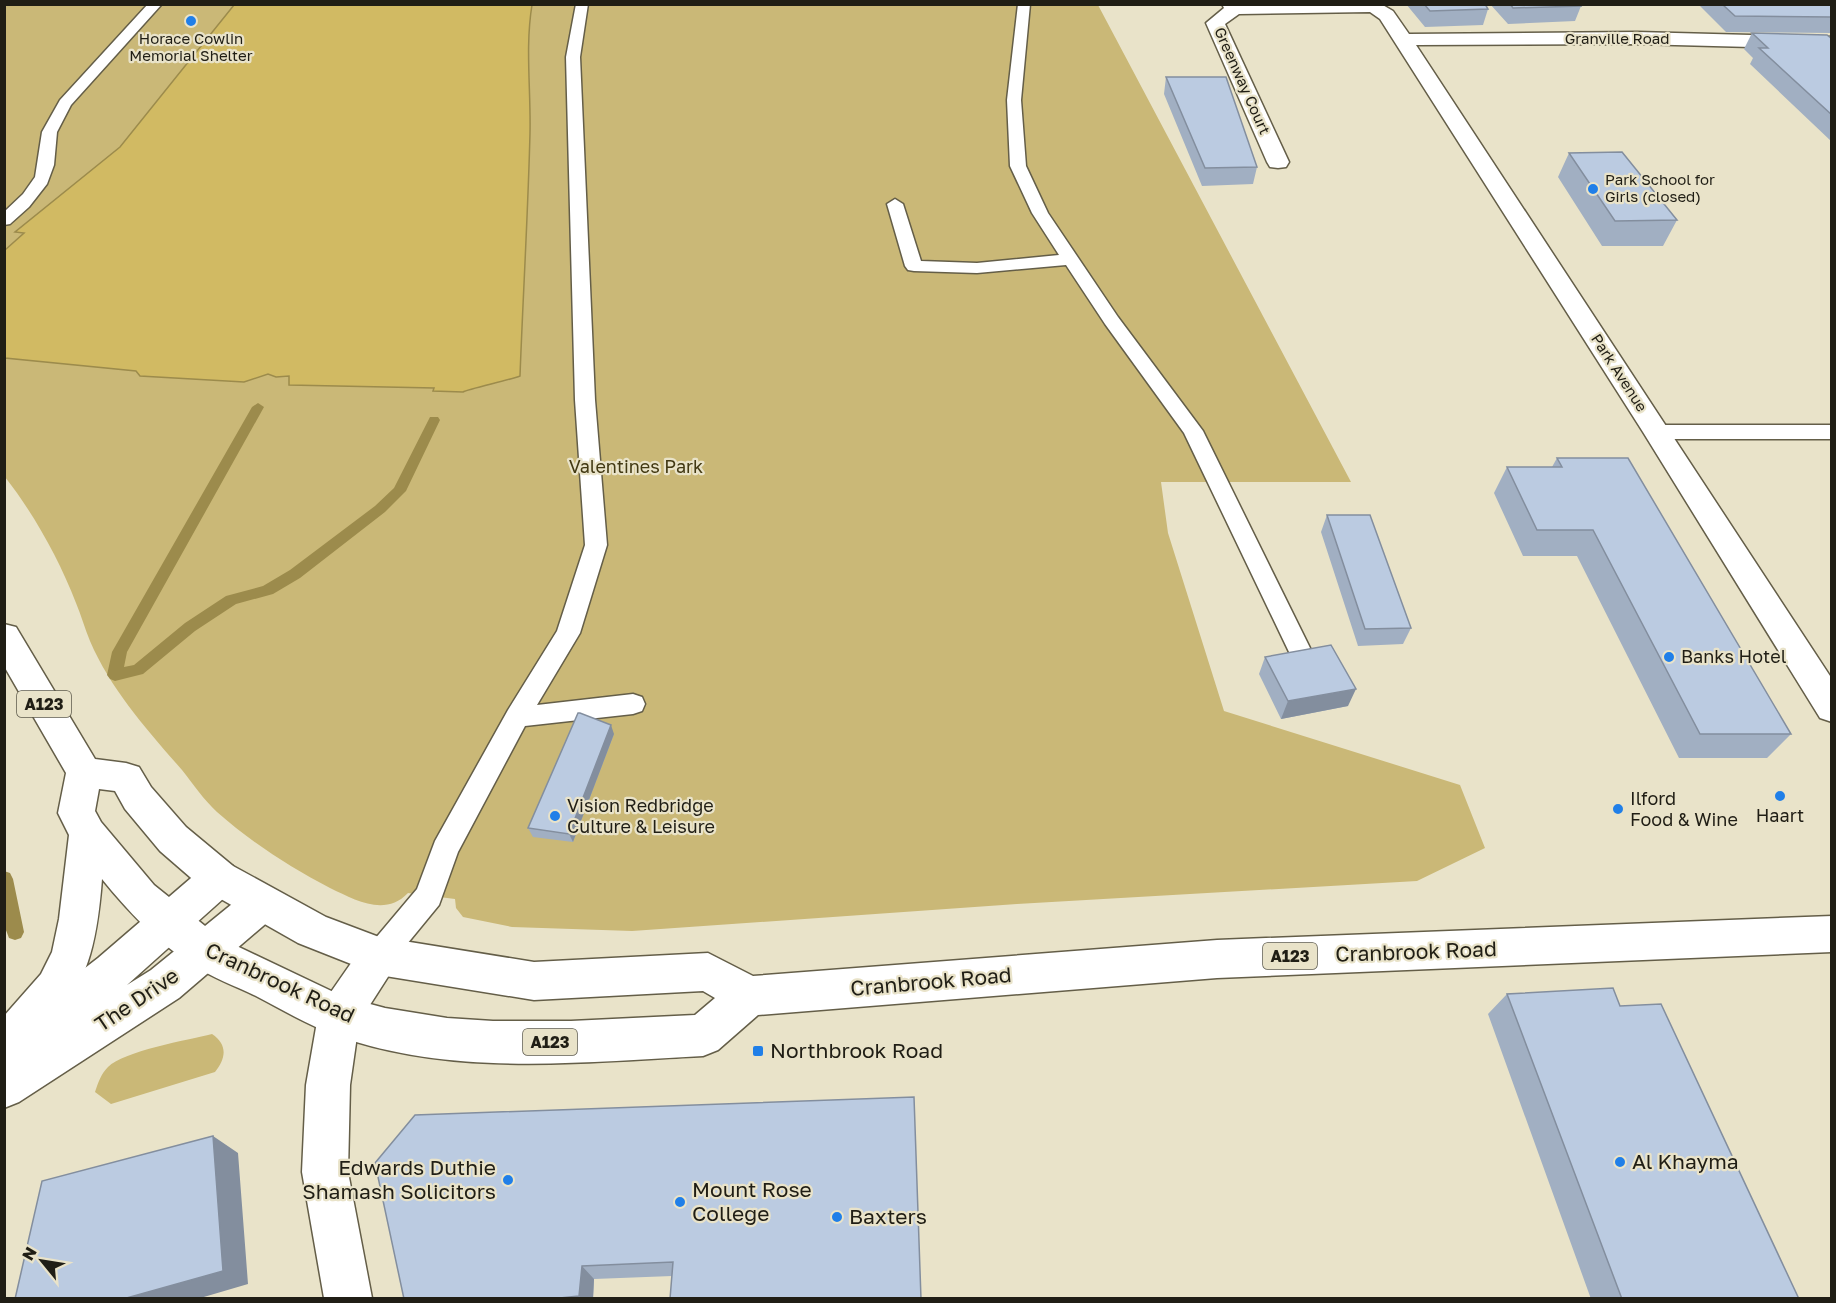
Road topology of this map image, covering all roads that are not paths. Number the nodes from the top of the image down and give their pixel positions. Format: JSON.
{"nodes":[{"id":1,"x":156,"y":4,"type":"edge"},
{"id":2,"x":582,"y":4,"type":"edge"},
{"id":3,"x":1024,"y":4,"type":"edge"},
{"id":4,"x":1233,"y":6,"type":"edge"},
{"id":5,"x":1491,"y":20,"type":"dead end"},
{"id":6,"x":1509,"y":39,"type":"junction"},
{"id":7,"x":1403,"y":40,"type":"junction"},
{"id":8,"x":1832,"y":43,"type":"edge"},
{"id":9,"x":1278,"y":162,"type":"dead end"},
{"id":10,"x":895,"y":204,"type":"dead end"},
{"id":11,"x":4,"y":220,"type":"edge"},
{"id":12,"x":1071,"y":259,"type":"junction"},
{"id":13,"x":1657,"y":432,"type":"junction"},
{"id":14,"x":1832,"y":432,"type":"edge"},
{"id":15,"x":4,"y":636,"type":"edge"},
{"id":16,"x":1298,"y":648,"type":"edge"},
{"id":17,"x":633,"y":704,"type":"dead end"},
{"id":18,"x":1832,"y":708,"type":"edge"},
{"id":19,"x":516,"y":717,"type":"junction"},
{"id":20,"x":84,"y":772,"type":"junction"},
{"id":21,"x":88,"y":833,"type":"junction"},
{"id":22,"x":219,"y":878,"type":"junction"},
{"id":23,"x":262,"y":903,"type":"junction"},
{"id":24,"x":169,"y":923,"type":"junction"},
{"id":25,"x":1832,"y":934,"type":"edge"},
{"id":26,"x":207,"y":951,"type":"junction"},
{"id":27,"x":379,"y":956,"type":"junction"},
{"id":28,"x":749,"y":996,"type":"junction"},
{"id":29,"x":339,"y":1016,"type":"junction"},
{"id":30,"x":4,"y":1047,"type":"edge"},
{"id":31,"x":4,"y":1057,"type":"edge"},
{"id":32,"x":4,"y":1087,"type":"edge"},
{"id":33,"x":348,"y":1299,"type":"edge"}],
"edges":[{"from":1,"to":11,"type":"lane"},
{"from":2,"to":19,"type":"lane"},
{"from":3,"to":12,"type":"lane"},
{"from":4,"to":7,"type":"street","name":"Park Avenue"},
{"from":4,"to":9,"type":"street","name":"Greenway Court"},
{"from":5,"to":6,"type":"street"},
{"from":6,"to":7,"type":"street","name":"Granville Road"},
{"from":6,"to":8,"type":"street","name":"Granville Road"},
{"from":7,"to":13,"type":"street","name":"Park Avenue"},
{"from":10,"to":12,"type":"lane"},
{"from":12,"to":16,"type":"lane"},
{"from":13,"to":14,"type":"lane"},
{"from":13,"to":18,"type":"street","name":"Park Avenue"},
{"from":15,"to":20,"type":"street","number":"A123"},
{"from":17,"to":19,"type":"lane"},
{"from":19,"to":27,"type":"lane"},
{"from":20,"to":21,"type":"street","name":"Cranbrook Road","number":"A123"},
{"from":20,"to":22,"type":"street"},
{"from":21,"to":24,"type":"street","name":"Cranbrook Road","number":"A123"},
{"from":21,"to":30,"type":"street"},
{"from":22,"to":23,"type":"street"},
{"from":22,"to":24,"type":"street","name":"The Drive"},
{"from":23,"to":26,"type":"street","name":"The Drive"},
{"from":23,"to":27,"type":"street"},
{"from":24,"to":26,"type":"street","name":"Cranbrook Road","number":"A123"},
{"from":24,"to":31,"type":"street","name":"The Drive"},
{"from":25,"to":28,"type":"street","name":"Cranbrook Road","number":"A123"},
{"from":26,"to":29,"type":"street","name":"Cranbrook Road","number":"A123"},
{"from":26,"to":32,"type":"street","name":"The Drive"},
{"from":27,"to":28,"type":"street"},
{"from":27,"to":29,"type":"street"},
{"from":28,"to":29,"type":"street","name":"Cranbrook Road","number":"A123"},
{"from":29,"to":33,"type":"street"}]}
